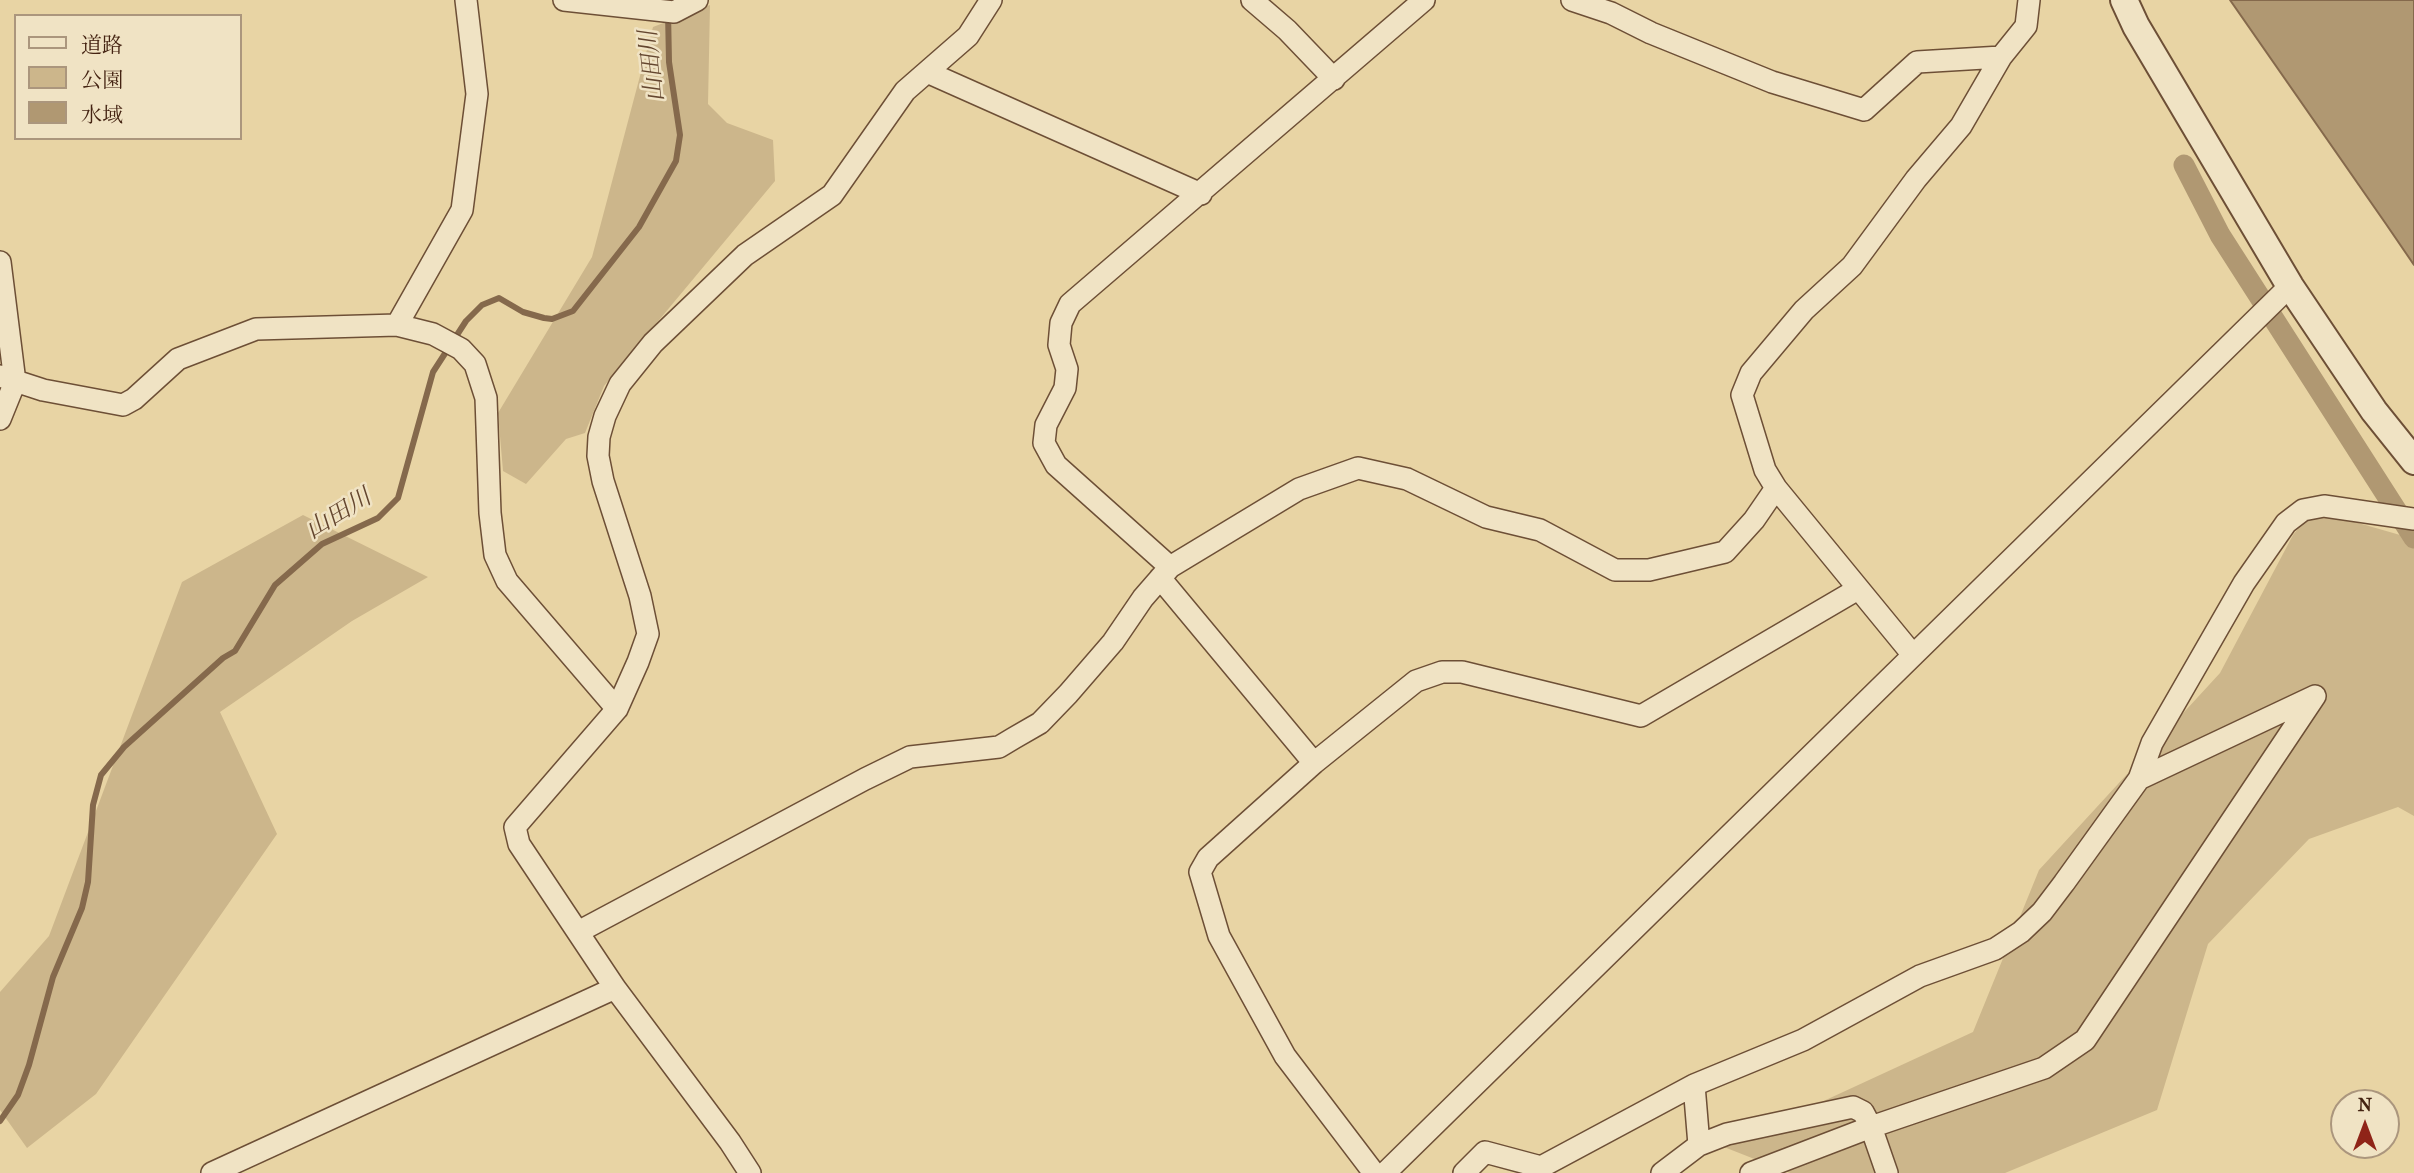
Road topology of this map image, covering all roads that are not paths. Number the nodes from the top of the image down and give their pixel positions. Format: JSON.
{"nodes":[{"id":1,"x":466,"y":0,"type":"edge"},
{"id":2,"x":564,"y":0,"type":"edge"},
{"id":3,"x":697,"y":0,"type":"edge"},
{"id":4,"x":991,"y":0,"type":"edge"},
{"id":5,"x":1252,"y":0,"type":"edge"},
{"id":6,"x":1424,"y":0,"type":"edge"},
{"id":7,"x":1572,"y":0,"type":"edge"},
{"id":8,"x":2029,"y":0,"type":"edge"},
{"id":9,"x":2124,"y":0,"type":"edge"},
{"id":10,"x":2001,"y":57,"type":"junction"},
{"id":11,"x":927,"y":72,"type":"junction"},
{"id":12,"x":1334,"y":79,"type":"junction"},
{"id":13,"x":1200,"y":194,"type":"junction"},
{"id":14,"x":0,"y":262,"type":"edge"},
{"id":15,"x":2290,"y":286,"type":"junction"},
{"id":16,"x":397,"y":325,"type":"junction"},
{"id":17,"x":8,"y":379,"type":"edge"},
{"id":18,"x":0,"y":419,"type":"edge"},
{"id":19,"x":2414,"y":461,"type":"edge"},
{"id":20,"x":1776,"y":488,"type":"junction"},
{"id":21,"x":2414,"y":519,"type":"edge"},
{"id":22,"x":1165,"y":573,"type":"junction"},
{"id":23,"x":1858,"y":589,"type":"junction"},
{"id":24,"x":1913,"y":655,"type":"junction"},
{"id":25,"x":617,"y":709,"type":"junction"},
{"id":26,"x":1314,"y":763,"type":"junction"},
{"id":27,"x":2139,"y":779,"type":"junction"},
{"id":28,"x":578,"y":932,"type":"junction"},
{"id":29,"x":615,"y":988,"type":"junction"},
{"id":30,"x":1693,"y":1084,"type":"junction"},
{"id":31,"x":1871,"y":1127,"type":"junction"},
{"id":32,"x":1699,"y":1145,"type":"junction"},
{"id":33,"x":212,"y":1173,"type":"edge"},
{"id":34,"x":750,"y":1173,"type":"edge"},
{"id":35,"x":1374,"y":1173,"type":"edge"},
{"id":36,"x":1385,"y":1173,"type":"edge"},
{"id":37,"x":1464,"y":1173,"type":"edge"},
{"id":38,"x":1662,"y":1173,"type":"edge"},
{"id":39,"x":1751,"y":1173,"type":"edge"},
{"id":40,"x":1886,"y":1173,"type":"edge"}],
"edges":[{"from":1,"to":16,"type":"street"},
{"from":2,"to":3,"type":"street"},
{"from":4,"to":11,"type":"street"},
{"from":5,"to":12,"type":"street"},
{"from":6,"to":12,"type":"street"},
{"from":7,"to":10,"type":"street"},
{"from":8,"to":10,"type":"street"},
{"from":9,"to":15,"type":"street"},
{"from":10,"to":20,"type":"street"},
{"from":11,"to":13,"type":"street"},
{"from":11,"to":25,"type":"street"},
{"from":12,"to":13,"type":"street"},
{"from":13,"to":22,"type":"street"},
{"from":14,"to":17,"type":"street"},
{"from":15,"to":19,"type":"street"},
{"from":15,"to":24,"type":"street"},
{"from":16,"to":17,"type":"street"},
{"from":16,"to":25,"type":"street"},
{"from":17,"to":18,"type":"street"},
{"from":20,"to":22,"type":"street"},
{"from":20,"to":23,"type":"street"},
{"from":21,"to":27,"type":"street"},
{"from":22,"to":26,"type":"street"},
{"from":22,"to":28,"type":"street"},
{"from":23,"to":24,"type":"street"},
{"from":23,"to":26,"type":"street"},
{"from":24,"to":36,"type":"street"},
{"from":25,"to":28,"type":"street"},
{"from":26,"to":35,"type":"street"},
{"from":27,"to":30,"type":"street"},
{"from":27,"to":31,"type":"street"},
{"from":28,"to":29,"type":"street"},
{"from":29,"to":33,"type":"street"},
{"from":29,"to":34,"type":"street"},
{"from":30,"to":32,"type":"street"},
{"from":30,"to":37,"type":"street"},
{"from":31,"to":32,"type":"street"},
{"from":31,"to":39,"type":"street"},
{"from":31,"to":40,"type":"street"},
{"from":32,"to":38,"type":"street"}]}
